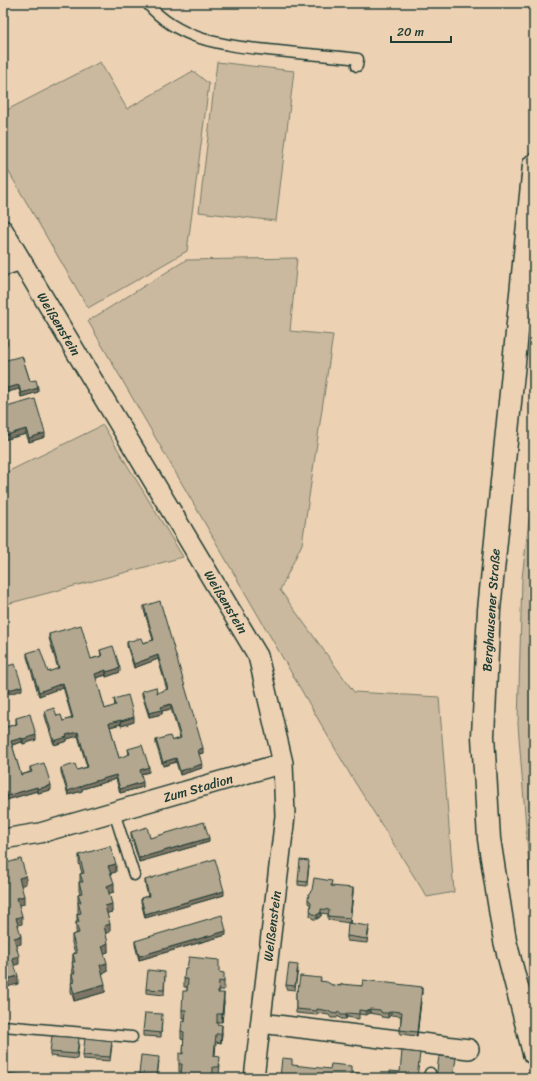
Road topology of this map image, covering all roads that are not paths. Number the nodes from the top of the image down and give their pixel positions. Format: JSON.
{"nodes":[{"id":1,"x":146,"y":3,"type":"edge"},
{"id":2,"x":357,"y":66,"type":"dead end"},
{"id":3,"x":534,"y":164,"type":"edge"},
{"id":4,"x":3,"y":230,"type":"edge"},
{"id":5,"x":21,"y":260,"type":"junction"},
{"id":6,"x":3,"y":266,"type":"edge"},
{"id":7,"x":283,"y":763,"type":"junction"},
{"id":8,"x":114,"y":812,"type":"junction"},
{"id":9,"x":3,"y":839,"type":"edge"},
{"id":10,"x":134,"y":875,"type":"dead end"},
{"id":11,"x":261,"y":1023,"type":"junction"},
{"id":12,"x":3,"y":1026,"type":"edge"},
{"id":13,"x":132,"y":1037,"type":"dead end"},
{"id":14,"x":469,"y":1049,"type":"dead end"},
{"id":15,"x":534,"y":1053,"type":"edge"},
{"id":16,"x":254,"y":1078,"type":"edge"}],
"edges":[{"from":1,"to":2,"type":"lane"},
{"from":3,"to":15,"type":"main road","name":"Berghausener Straße"},
{"from":4,"to":5,"type":"street","name":"Weißenstein"},
{"from":5,"to":6,"type":"street"},
{"from":5,"to":7,"type":"street","name":"Weißenstein"},
{"from":7,"to":8,"type":"street","name":"Zum Stadion"},
{"from":7,"to":11,"type":"street","name":"Weißenstein"},
{"from":8,"to":9,"type":"street","name":"Zum Stadion"},
{"from":8,"to":10,"type":"lane"},
{"from":11,"to":14,"type":"street"},
{"from":11,"to":16,"type":"street","name":"Weißenstein"},
{"from":12,"to":13,"type":"lane"}]}
